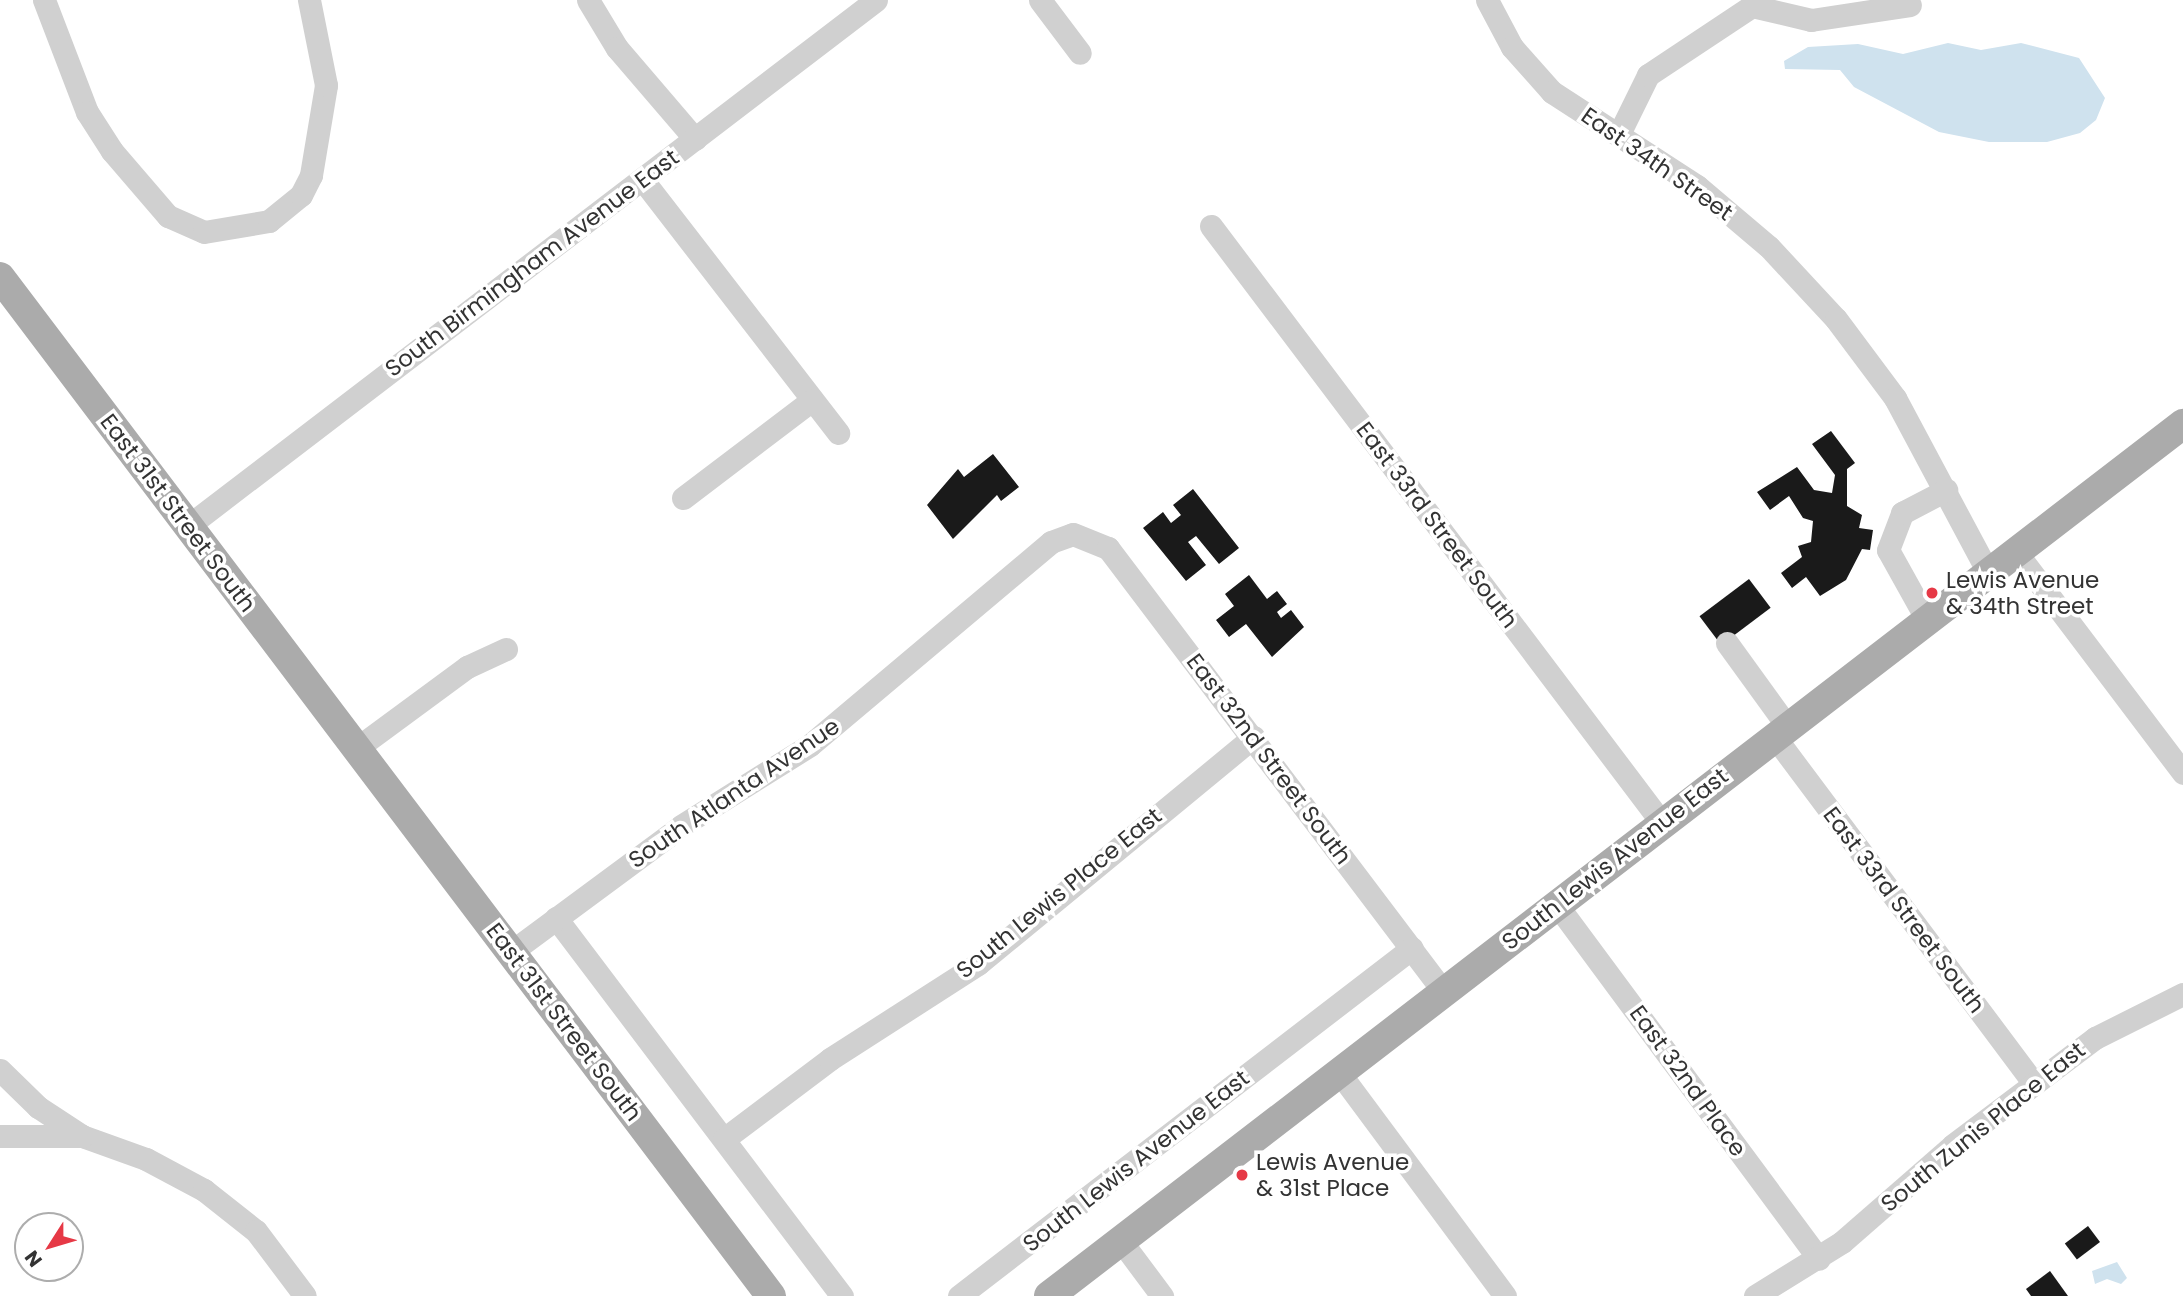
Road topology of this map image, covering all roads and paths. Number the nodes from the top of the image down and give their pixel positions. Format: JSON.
{"nodes":[{"id":1,"x":44,"y":0,"type":"edge"},
{"id":2,"x":309,"y":0,"type":"edge"},
{"id":3,"x":588,"y":0,"type":"edge"},
{"id":4,"x":876,"y":0,"type":"edge"},
{"id":5,"x":1040,"y":0,"type":"edge"},
{"id":6,"x":1487,"y":0,"type":"edge"},
{"id":7,"x":1910,"y":5,"type":"dead end"},
{"id":8,"x":1080,"y":53,"type":"dead end"},
{"id":9,"x":1619,"y":134,"type":"junction"},
{"id":10,"x":695,"y":139,"type":"junction"},
{"id":11,"x":642,"y":178,"type":"junction"},
{"id":12,"x":1211,"y":226,"type":"dead end"},
{"id":13,"x":0,"y":277,"type":"edge"},
{"id":14,"x":811,"y":401,"type":"junction"},
{"id":15,"x":2183,"y":424,"type":"edge"},
{"id":16,"x":838,"y":433,"type":"dead end"},
{"id":17,"x":1946,"y":490,"type":"junction"},
{"id":18,"x":682,"y":498,"type":"dead end"},
{"id":19,"x":188,"y":526,"type":"junction"},
{"id":20,"x":1087,"y":535,"type":"joint"},
{"id":21,"x":2016,"y":552,"type":"junction"},
{"id":22,"x":1988,"y":572,"type":"junction"},
{"id":23,"x":1927,"y":620,"type":"junction"},
{"id":24,"x":1727,"y":643,"type":"dead end"},
{"id":25,"x":506,"y":649,"type":"dead end"},
{"id":26,"x":1781,"y":731,"type":"junction"},
{"id":27,"x":1252,"y":737,"type":"junction"},
{"id":28,"x":357,"y":748,"type":"junction"},
{"id":29,"x":2183,"y":773,"type":"edge"},
{"id":30,"x":1662,"y":823,"type":"junction"},
{"id":31,"x":1557,"y":905,"type":"junction"},
{"id":32,"x":556,"y":918,"type":"junction"},
{"id":33,"x":1412,"y":948,"type":"junction"},
{"id":34,"x":511,"y":952,"type":"junction"},
{"id":35,"x":1443,"y":991,"type":"junction"},
{"id":36,"x":2183,"y":994,"type":"edge"},
{"id":37,"x":0,"y":1070,"type":"edge"},
{"id":38,"x":1338,"y":1071,"type":"junction"},
{"id":39,"x":2034,"y":1083,"type":"junction"},
{"id":40,"x":0,"y":1136,"type":"edge"},
{"id":41,"x":82,"y":1136,"type":"junction"},
{"id":42,"x":724,"y":1139,"type":"junction"},
{"id":43,"x":1121,"y":1241,"type":"junction"},
{"id":44,"x":1819,"y":1259,"type":"junction"},
{"id":45,"x":305,"y":1296,"type":"edge"},
{"id":46,"x":771,"y":1296,"type":"edge"},
{"id":47,"x":842,"y":1296,"type":"edge"},
{"id":48,"x":959,"y":1296,"type":"edge"},
{"id":49,"x":1049,"y":1296,"type":"edge"},
{"id":50,"x":1162,"y":1296,"type":"edge"},
{"id":51,"x":1505,"y":1296,"type":"edge"},
{"id":52,"x":1755,"y":1296,"type":"edge"}],
"edges":[{"from":1,"to":2,"type":"street"},
{"from":3,"to":10,"type":"street"},
{"from":4,"to":10,"type":"street","name":"South Birmingham Avenue East"},
{"from":5,"to":8,"type":"street"},
{"from":6,"to":9,"type":"street","name":"East 34th Street"},
{"from":7,"to":9,"type":"street"},
{"from":9,"to":17,"type":"street","name":"East 34th Street"},
{"from":10,"to":11,"type":"street","name":"South Birmingham Avenue East"},
{"from":11,"to":14,"type":"street"},
{"from":11,"to":19,"type":"street","name":"South Birmingham Avenue East"},
{"from":12,"to":30,"type":"street","name":"East 33rd Street South"},
{"from":13,"to":19,"type":"main road","name":"East 31st Street South"},
{"from":14,"to":16,"type":"street"},
{"from":14,"to":18,"type":"street"},
{"from":15,"to":21,"type":"main road","name":"South Lewis Avenue East"},
{"from":17,"to":22,"type":"street","name":"East 34th Street"},
{"from":17,"to":23,"type":"street"},
{"from":19,"to":28,"type":"main road","name":"East 31st Street South"},
{"from":20,"to":27,"type":"street","name":"East 32nd Street South"},
{"from":20,"to":32,"type":"street","name":"South Atlanta Avenue"},
{"from":21,"to":22,"type":"main road","name":"South Lewis Avenue East"},
{"from":21,"to":29,"type":"street"},
{"from":22,"to":23,"type":"main road","name":"South Lewis Avenue East"},
{"from":23,"to":26,"type":"main road","name":"South Lewis Avenue East"},
{"from":24,"to":26,"type":"street","name":"East 33rd Street South"},
{"from":25,"to":28,"type":"street"},
{"from":26,"to":30,"type":"main road","name":"South Lewis Avenue East"},
{"from":26,"to":39,"type":"street","name":"East 33rd Street South"},
{"from":27,"to":33,"type":"street","name":"East 32nd Street South"},
{"from":27,"to":42,"type":"street","name":"South Lewis Place East"},
{"from":28,"to":34,"type":"main road","name":"East 31st Street South"},
{"from":30,"to":31,"type":"main road","name":"South Lewis Avenue East"},
{"from":31,"to":35,"type":"main road","name":"South Lewis Avenue East"},
{"from":31,"to":44,"type":"street","name":"East 32nd Place"},
{"from":32,"to":34,"type":"street","name":"South Atlanta Avenue"},
{"from":32,"to":42,"type":"street"},
{"from":33,"to":35,"type":"street","name":"East 32nd Street South"},
{"from":33,"to":48,"type":"street","name":"South Lewis Avenue East"},
{"from":34,"to":46,"type":"main road","name":"East 31st Street South"},
{"from":35,"to":38,"type":"main road","name":"South Lewis Avenue East"},
{"from":36,"to":39,"type":"street","name":"South Zunis Place East"},
{"from":37,"to":41,"type":"street"},
{"from":38,"to":43,"type":"main road","name":"South Lewis Avenue East"},
{"from":38,"to":51,"type":"street"},
{"from":39,"to":44,"type":"street","name":"South Zunis Place East"},
{"from":40,"to":41,"type":"street"},
{"from":41,"to":45,"type":"street"},
{"from":42,"to":47,"type":"street"},
{"from":43,"to":49,"type":"main road","name":"South Lewis Avenue East"},
{"from":43,"to":50,"type":"street"},
{"from":44,"to":52,"type":"street","name":"South Zunis Place East"}]}
